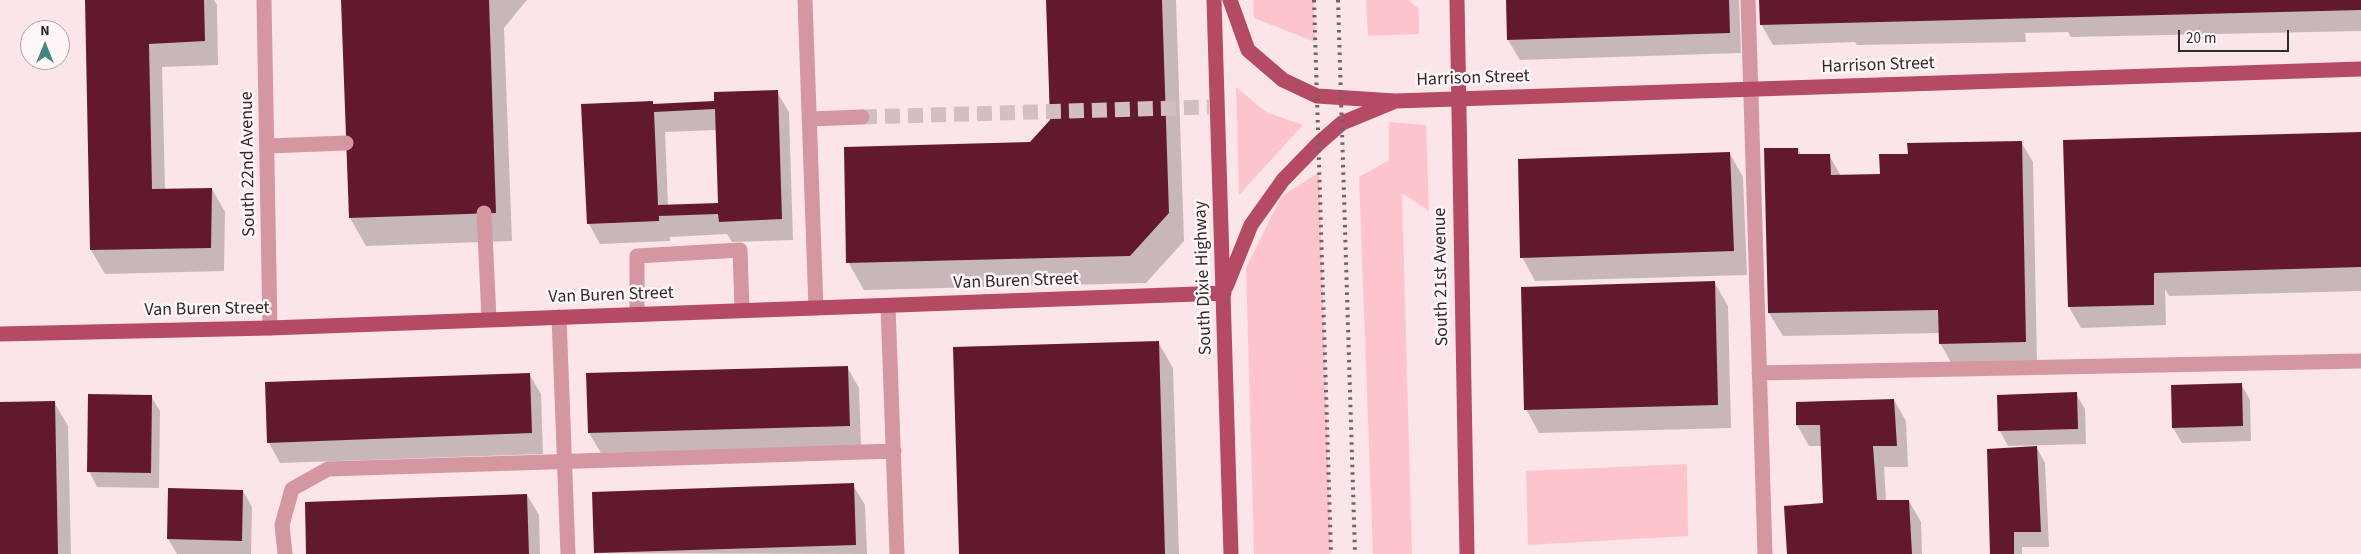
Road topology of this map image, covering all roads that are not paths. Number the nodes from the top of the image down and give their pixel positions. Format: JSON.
{"nodes":[{"id":1,"x":264,"y":0,"type":"edge"},
{"id":2,"x":805,"y":0,"type":"edge"},
{"id":3,"x":1214,"y":0,"type":"edge"},
{"id":4,"x":1230,"y":0,"type":"edge"},
{"id":5,"x":1457,"y":0,"type":"edge"},
{"id":6,"x":1748,"y":0,"type":"edge"},
{"id":7,"x":2361,"y":69,"type":"edge"},
{"id":8,"x":1751,"y":88,"type":"junction"},
{"id":9,"x":1458,"y":98,"type":"junction"},
{"id":10,"x":1395,"y":101,"type":"junction"},
{"id":11,"x":862,"y":117,"type":"tunnel mouth"},
{"id":12,"x":809,"y":119,"type":"junction"},
{"id":13,"x":346,"y":143,"type":"dead end"},
{"id":14,"x":268,"y":146,"type":"junction"},
{"id":15,"x":484,"y":213,"type":"dead end"},
{"id":16,"x":1224,"y":293,"type":"junction"},
{"id":17,"x":888,"y":306,"type":"junction"},
{"id":18,"x":816,"y":308,"type":"junction"},
{"id":19,"x":742,"y":310,"type":"junction"},
{"id":20,"x":637,"y":314,"type":"junction"},
{"id":21,"x":559,"y":317,"type":"junction"},
{"id":22,"x":488,"y":318,"type":"junction"},
{"id":23,"x":270,"y":328,"type":"junction"},
{"id":24,"x":0,"y":334,"type":"edge"},
{"id":25,"x":2361,"y":361,"type":"edge"},
{"id":26,"x":1759,"y":373,"type":"junction"},
{"id":27,"x":894,"y":451,"type":"junction"},
{"id":28,"x":566,"y":462,"type":"junction"},
{"id":29,"x":285,"y":554,"type":"edge"},
{"id":30,"x":568,"y":554,"type":"edge"},
{"id":31,"x":897,"y":554,"type":"edge"},
{"id":32,"x":1231,"y":554,"type":"edge"},
{"id":33,"x":1466,"y":554,"type":"edge"},
{"id":34,"x":1765,"y":554,"type":"edge"}],
"edges":[{"from":1,"to":14,"type":"street","name":"South 22nd Avenue"},
{"from":2,"to":12,"type":"street"},
{"from":3,"to":16,"type":"main road","name":"South Dixie Highway"},
{"from":4,"to":10,"type":"main road","name":"Harrison Street"},
{"from":5,"to":9,"type":"main road","name":"South 21st Avenue"},
{"from":6,"to":8,"type":"street"},
{"from":7,"to":8,"type":"main road","name":"Harrison Street"},
{"from":8,"to":9,"type":"main road","name":"Harrison Street"},
{"from":8,"to":26,"type":"street"},
{"from":9,"to":10,"type":"main road","name":"Harrison Street"},
{"from":9,"to":33,"type":"main road","name":"South 21st Avenue"},
{"from":10,"to":16,"type":"main road","name":"Harrison Street"},
{"from":11,"to":12,"type":"street"},
{"from":12,"to":18,"type":"street"},
{"from":13,"to":14,"type":"street"},
{"from":14,"to":23,"type":"street","name":"South 22nd Avenue"},
{"from":15,"to":22,"type":"street"},
{"from":16,"to":17,"type":"main road","name":"Van Buren Street"},
{"from":16,"to":32,"type":"main road","name":"South Dixie Highway"},
{"from":17,"to":18,"type":"main road","name":"Van Buren Street"},
{"from":17,"to":27,"type":"street"},
{"from":18,"to":19,"type":"main road","name":"Van Buren Street"},
{"from":19,"to":20,"type":"main road","name":"Van Buren Street"},
{"from":19,"to":20,"type":"street"},
{"from":20,"to":21,"type":"main road","name":"Van Buren Street"},
{"from":21,"to":22,"type":"main road","name":"Van Buren Street"},
{"from":21,"to":28,"type":"street"},
{"from":22,"to":23,"type":"main road","name":"Van Buren Street"},
{"from":23,"to":24,"type":"main road","name":"Van Buren Street"},
{"from":25,"to":26,"type":"street"},
{"from":26,"to":34,"type":"street"},
{"from":27,"to":28,"type":"street"},
{"from":27,"to":31,"type":"street"},
{"from":28,"to":29,"type":"street"},
{"from":28,"to":30,"type":"street"}]}
